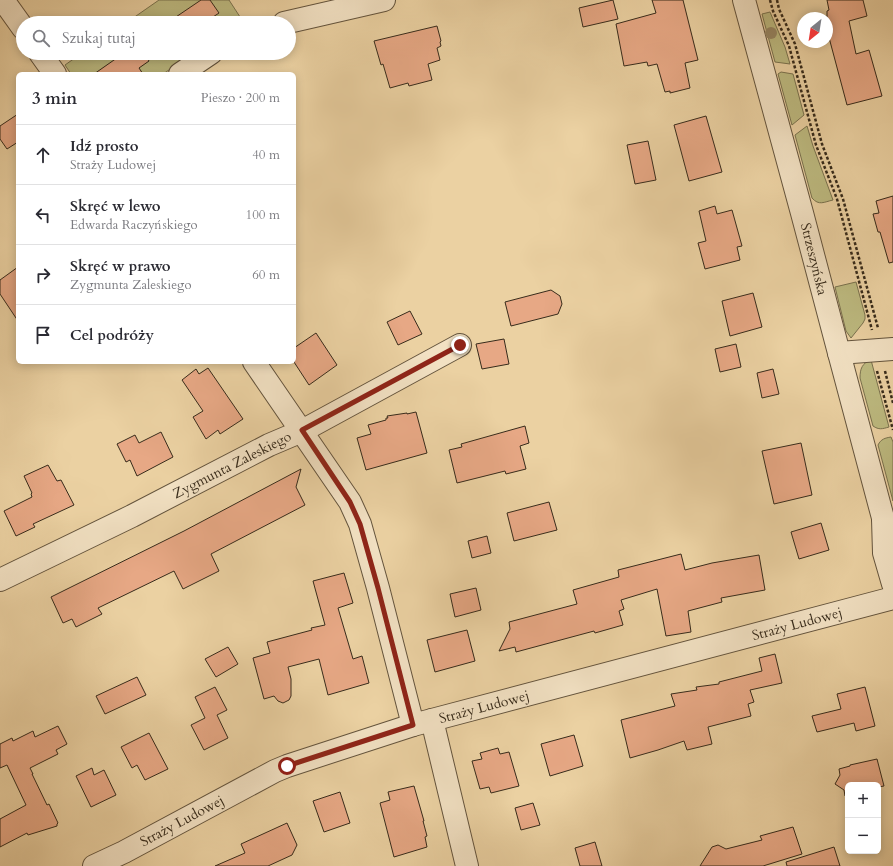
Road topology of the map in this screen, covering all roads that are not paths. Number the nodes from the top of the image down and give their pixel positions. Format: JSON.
{"nodes":[{"id":1,"x":3,"y":0,"type":"edge"},
{"id":2,"x":384,"y":0,"type":"edge"},
{"id":3,"x":744,"y":0,"type":"edge"},
{"id":4,"x":16,"y":18,"type":"edge"},
{"id":5,"x":296,"y":20,"type":"edge"},
{"id":6,"x":45,"y":60,"type":"edge"},
{"id":7,"x":201,"y":60,"type":"edge"},
{"id":8,"x":54,"y":72,"type":"edge"},
{"id":9,"x":183,"y":72,"type":"edge"},
{"id":10,"x":460,"y":345,"type":"dead end"},
{"id":11,"x":882,"y":350,"type":"edge"},
{"id":12,"x":839,"y":354,"type":"junction"},
{"id":13,"x":255,"y":364,"type":"edge"},
{"id":14,"x":302,"y":430,"type":"junction"},
{"id":15,"x":883,"y":518,"type":"junction"},
{"id":16,"x":893,"y":537,"type":"edge"},
{"id":17,"x":0,"y":580,"type":"edge"},
{"id":18,"x":893,"y":584,"type":"edge"},
{"id":19,"x":893,"y":598,"type":"edge"},
{"id":20,"x":423,"y":723,"type":"junction"},
{"id":21,"x":94,"y":866,"type":"edge"},
{"id":22,"x":467,"y":866,"type":"edge"}],
"edges":[{"from":1,"to":4,"type":"street"},
{"from":2,"to":5,"type":"street"},
{"from":3,"to":12,"type":"street","name":"Strzeszyńska"},
{"from":6,"to":8,"type":"street"},
{"from":7,"to":9,"type":"street"},
{"from":10,"to":14,"type":"street","name":"Zygmunta Zaleskiego"},
{"from":11,"to":12,"type":"street"},
{"from":12,"to":15,"type":"street","name":"Strzeszyńska"},
{"from":13,"to":14,"type":"street"},
{"from":14,"to":17,"type":"street","name":"Zygmunta Zaleskiego"},
{"from":14,"to":20,"type":"street"},
{"from":15,"to":16,"type":"street","name":"Strzeszyńska"},
{"from":15,"to":18,"type":"street","name":"Strzeszyńska"},
{"from":19,"to":20,"type":"street","name":"Straży Ludowej"},
{"from":20,"to":21,"type":"street","name":"Straży Ludowej"},
{"from":20,"to":22,"type":"street"}]}
